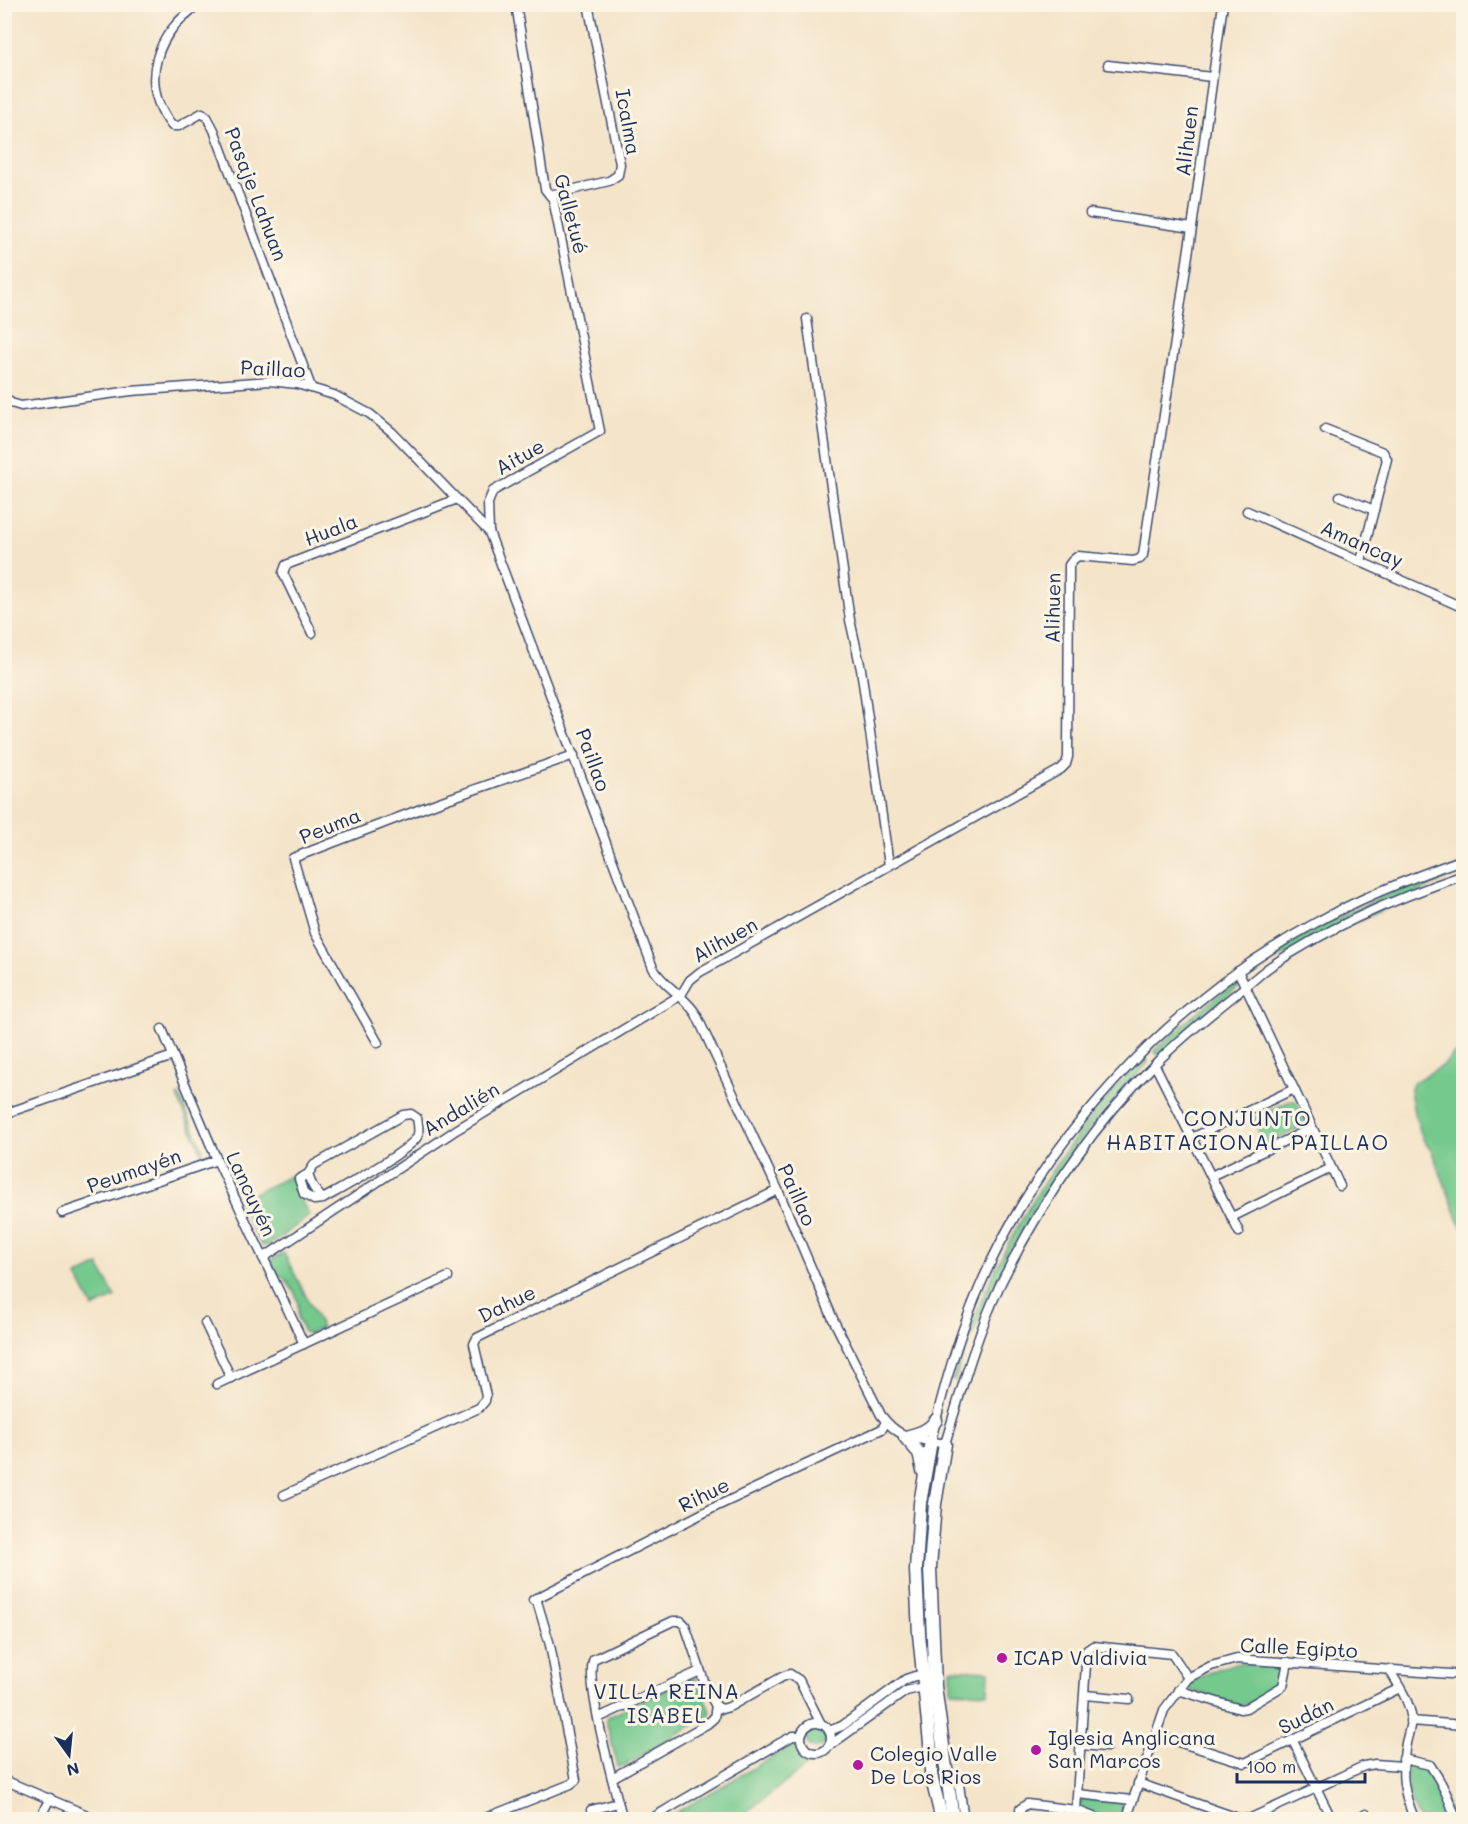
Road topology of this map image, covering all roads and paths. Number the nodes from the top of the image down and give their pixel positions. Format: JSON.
{"nodes":[{"id":1,"x":200,"y":4,"type":"edge"},
{"id":2,"x":516,"y":4,"type":"edge"},
{"id":3,"x":588,"y":4,"type":"edge"},
{"id":4,"x":1223,"y":4,"type":"edge"},
{"id":5,"x":1108,"y":65,"type":"dead end"},
{"id":6,"x":1212,"y":77,"type":"junction"},
{"id":7,"x":550,"y":195,"type":"junction"},
{"id":8,"x":1090,"y":213,"type":"dead end"},
{"id":9,"x":1192,"y":228,"type":"junction"},
{"id":10,"x":807,"y":319,"type":"dead end"},
{"id":11,"x":311,"y":387,"type":"junction"},
{"id":12,"x":4,"y":396,"type":"edge"},
{"id":13,"x":1325,"y":429,"type":"dead end"},
{"id":14,"x":600,"y":431,"type":"joint"},
{"id":15,"x":1340,"y":496,"type":"dead end"},
{"id":16,"x":457,"y":499,"type":"junction"},
{"id":17,"x":1374,"y":510,"type":"junction"},
{"id":18,"x":1247,"y":511,"type":"dead end"},
{"id":19,"x":489,"y":532,"type":"junction"},
{"id":20,"x":1361,"y":561,"type":"junction"},
{"id":21,"x":1464,"y":608,"type":"edge"},
{"id":22,"x":312,"y":633,"type":"dead end"},
{"id":23,"x":574,"y":755,"type":"junction"},
{"id":24,"x":1464,"y":859,"type":"edge"},
{"id":25,"x":889,"y":865,"type":"junction"},
{"id":26,"x":1464,"y":875,"type":"edge"},
{"id":27,"x":1238,"y":971,"type":"junction"},
{"id":28,"x":1245,"y":987,"type":"junction"},
{"id":29,"x":681,"y":994,"type":"junction"},
{"id":30,"x":162,"y":1029,"type":"dead end"},
{"id":31,"x":378,"y":1043,"type":"dead end"},
{"id":32,"x":1144,"y":1051,"type":"junction"},
{"id":33,"x":173,"y":1056,"type":"junction"},
{"id":34,"x":1156,"y":1066,"type":"junction"},
{"id":35,"x":1294,"y":1089,"type":"junction"},
{"id":36,"x":4,"y":1114,"type":"edge"},
{"id":37,"x":1312,"y":1128,"type":"junction"},
{"id":38,"x":418,"y":1131,"type":"junction"},
{"id":39,"x":1192,"y":1138,"type":"junction"},
{"id":40,"x":429,"y":1148,"type":"junction"},
{"id":41,"x":217,"y":1160,"type":"junction"},
{"id":42,"x":1331,"y":1168,"type":"junction"},
{"id":43,"x":1211,"y":1176,"type":"junction"},
{"id":44,"x":1340,"y":1186,"type":"dead end"},
{"id":45,"x":778,"y":1190,"type":"junction"},
{"id":46,"x":62,"y":1213,"type":"dead end"},
{"id":47,"x":1232,"y":1217,"type":"junction"},
{"id":48,"x":1239,"y":1232,"type":"dead end"},
{"id":49,"x":263,"y":1258,"type":"junction"},
{"id":50,"x":448,"y":1277,"type":"dead end"},
{"id":51,"x":205,"y":1323,"type":"dead end"},
{"id":52,"x":304,"y":1344,"type":"junction"},
{"id":53,"x":231,"y":1378,"type":"junction"},
{"id":54,"x":217,"y":1384,"type":"dead end"},
{"id":55,"x":936,"y":1420,"type":"junction"},
{"id":56,"x":886,"y":1422,"type":"junction"},
{"id":57,"x":905,"y":1437,"type":"junction"},
{"id":58,"x":931,"y":1441,"type":"junction"},
{"id":59,"x":945,"y":1444,"type":"junction"},
{"id":60,"x":925,"y":1478,"type":"junction"},
{"id":61,"x":284,"y":1496,"type":"dead end"},
{"id":62,"x":1288,"y":1662,"type":"junction"},
{"id":63,"x":1389,"y":1669,"type":"junction"},
{"id":64,"x":700,"y":1671,"type":"junction"},
{"id":65,"x":1464,"y":1674,"type":"edge"},
{"id":66,"x":1188,"y":1678,"type":"junction"},
{"id":67,"x":926,"y":1682,"type":"junction"},
{"id":68,"x":1400,"y":1688,"type":"junction"},
{"id":69,"x":1178,"y":1690,"type":"junction"},
{"id":70,"x":1085,"y":1695,"type":"junction"},
{"id":71,"x":1129,"y":1699,"type":"dead end"},
{"id":72,"x":716,"y":1707,"type":"junction"},
{"id":73,"x":598,"y":1718,"type":"junction"},
{"id":74,"x":1410,"y":1721,"type":"junction"},
{"id":75,"x":821,"y":1724,"type":"junction"},
{"id":76,"x":1464,"y":1725,"type":"edge"},
{"id":77,"x":829,"y":1731,"type":"junction"},
{"id":78,"x":1156,"y":1735,"type":"junction"},
{"id":79,"x":800,"y":1736,"type":"junction"},
{"id":80,"x":935,"y":1741,"type":"junction"},
{"id":81,"x":1293,"y":1741,"type":"junction"},
{"id":82,"x":1080,"y":1745,"type":"junction"},
{"id":83,"x":829,"y":1746,"type":"junction"},
{"id":84,"x":1106,"y":1747,"type":"dead end"},
{"id":85,"x":1403,"y":1763,"type":"junction"},
{"id":86,"x":612,"y":1778,"type":"junction"},
{"id":87,"x":4,"y":1780,"type":"edge"},
{"id":88,"x":1138,"y":1783,"type":"junction"},
{"id":89,"x":959,"y":1784,"type":"dead end"},
{"id":90,"x":1316,"y":1789,"type":"junction"},
{"id":91,"x":1078,"y":1794,"type":"junction"},
{"id":92,"x":50,"y":1798,"type":"junction"},
{"id":93,"x":1132,"y":1800,"type":"junction"},
{"id":94,"x":618,"y":1803,"type":"junction"},
{"id":95,"x":591,"y":1810,"type":"dead end"},
{"id":96,"x":1076,"y":1810,"type":"junction"},
{"id":97,"x":1366,"y":1814,"type":"dead end"},
{"id":98,"x":39,"y":1820,"type":"edge"},
{"id":99,"x":99,"y":1820,"type":"edge"},
{"id":100,"x":480,"y":1820,"type":"edge"},
{"id":101,"x":623,"y":1820,"type":"edge"},
{"id":102,"x":650,"y":1820,"type":"edge"},
{"id":103,"x":942,"y":1820,"type":"edge"},
{"id":104,"x":953,"y":1820,"type":"edge"},
{"id":105,"x":964,"y":1820,"type":"edge"},
{"id":106,"x":1021,"y":1820,"type":"edge"},
{"id":107,"x":1101,"y":1820,"type":"edge"},
{"id":108,"x":1126,"y":1820,"type":"edge"},
{"id":109,"x":1332,"y":1820,"type":"edge"},
{"id":110,"x":1355,"y":1820,"type":"edge"},
{"id":111,"x":1415,"y":1820,"type":"edge"},
{"id":112,"x":1456,"y":1820,"type":"edge"}],
"edges":[{"from":1,"to":11,"type":"street","name":"Pasaje Lahuan"},
{"from":2,"to":7,"type":"street","name":"Galletué"},
{"from":3,"to":7,"type":"street","name":"Icalma"},
{"from":4,"to":6,"type":"street","name":"Alihuen"},
{"from":5,"to":6,"type":"street"},
{"from":6,"to":9,"type":"street","name":"Alihuen"},
{"from":7,"to":14,"type":"street","name":"Galletué"},
{"from":8,"to":9,"type":"street"},
{"from":9,"to":25,"type":"street","name":"Alihuen"},
{"from":10,"to":25,"type":"street"},
{"from":11,"to":12,"type":"street","name":"Paillao"},
{"from":11,"to":16,"type":"street","name":"Paillao"},
{"from":13,"to":17,"type":"street"},
{"from":14,"to":19,"type":"street","name":"Aitue"},
{"from":15,"to":17,"type":"street"},
{"from":16,"to":19,"type":"street","name":"Paillao"},
{"from":16,"to":22,"type":"street","name":"Huala"},
{"from":17,"to":20,"type":"street"},
{"from":18,"to":20,"type":"street","name":"Amancay"},
{"from":19,"to":23,"type":"street","name":"Paillao"},
{"from":20,"to":21,"type":"street","name":"Amancay"},
{"from":23,"to":29,"type":"street","name":"Paillao"},
{"from":23,"to":31,"type":"street","name":"Peuma"},
{"from":24,"to":27,"type":"street"},
{"from":25,"to":29,"type":"street","name":"Alihuen"},
{"from":26,"to":28,"type":"street"},
{"from":27,"to":28,"type":"street"},
{"from":27,"to":32,"type":"street"},
{"from":28,"to":34,"type":"street"},
{"from":28,"to":35,"type":"street"},
{"from":29,"to":40,"type":"street","name":"Andalién"},
{"from":29,"to":45,"type":"street","name":"Paillao"},
{"from":30,"to":33,"type":"street","name":"Lancuyén"},
{"from":32,"to":34,"type":"street"},
{"from":32,"to":55,"type":"street"},
{"from":33,"to":36,"type":"street"},
{"from":33,"to":41,"type":"street","name":"Lancuyén"},
{"from":34,"to":39,"type":"street"},
{"from":34,"to":59,"type":"street"},
{"from":35,"to":37,"type":"street"},
{"from":35,"to":39,"type":"street"},
{"from":37,"to":42,"type":"street"},
{"from":37,"to":43,"type":"street"},
{"from":38,"to":38,"type":"street"},
{"from":38,"to":40,"type":"street"},
{"from":39,"to":43,"type":"street"},
{"from":40,"to":49,"type":"street","name":"Andalién"},
{"from":41,"to":46,"type":"street","name":"Peumayén"},
{"from":41,"to":49,"type":"street","name":"Lancuyén"},
{"from":42,"to":44,"type":"street"},
{"from":42,"to":47,"type":"street"},
{"from":43,"to":47,"type":"street"},
{"from":45,"to":56,"type":"street","name":"Paillao"},
{"from":45,"to":61,"type":"street","name":"Dahue"},
{"from":47,"to":48,"type":"street"},
{"from":49,"to":52,"type":"street","name":"Lancuyén"},
{"from":50,"to":52,"type":"street"},
{"from":51,"to":53,"type":"street"},
{"from":52,"to":53,"type":"street"},
{"from":53,"to":54,"type":"street"},
{"from":55,"to":57,"type":"street"},
{"from":55,"to":58,"type":"street"},
{"from":56,"to":57,"type":"street","name":"Paillao"},
{"from":56,"to":100,"type":"street","name":"Rihue"},
{"from":57,"to":58,"type":"street","name":"Paillao"},
{"from":57,"to":60,"type":"street"},
{"from":58,"to":59,"type":"street","name":"Paillao"},
{"from":58,"to":60,"type":"street"},
{"from":59,"to":67,"type":"street"},
{"from":60,"to":67,"type":"street"},
{"from":62,"to":63,"type":"street","name":"Calle Egipto"},
{"from":62,"to":66,"type":"street","name":"Calle Egipto"},
{"from":62,"to":69,"type":"street"},
{"from":63,"to":65,"type":"street","name":"Calle Egipto"},
{"from":63,"to":68,"type":"street"},
{"from":64,"to":72,"type":"street"},
{"from":64,"to":73,"type":"street"},
{"from":64,"to":73,"type":"street"},
{"from":66,"to":69,"type":"street","name":"Calle Egipto"},
{"from":66,"to":70,"type":"street"},
{"from":67,"to":77,"type":"street"},
{"from":67,"to":80,"type":"street"},
{"from":67,"to":83,"type":"street"},
{"from":68,"to":74,"type":"street"},
{"from":68,"to":81,"type":"street","name":"Sudán"},
{"from":69,"to":78,"type":"street","name":"Calle Egipto"},
{"from":70,"to":71,"type":"street"},
{"from":70,"to":82,"type":"street"},
{"from":72,"to":75,"type":"street"},
{"from":72,"to":86,"type":"street"},
{"from":73,"to":86,"type":"street"},
{"from":74,"to":76,"type":"street"},
{"from":74,"to":85,"type":"street"},
{"from":75,"to":77,"type":"street"},
{"from":75,"to":79,"type":"street"},
{"from":77,"to":83,"type":"street"},
{"from":78,"to":81,"type":"street","name":"Sudán"},
{"from":78,"to":88,"type":"street","name":"Calle Egipto"},
{"from":79,"to":83,"type":"street"},
{"from":79,"to":102,"type":"street"},
{"from":80,"to":103,"type":"street"},
{"from":80,"to":104,"type":"street"},
{"from":81,"to":90,"type":"street"},
{"from":82,"to":84,"type":"street"},
{"from":82,"to":91,"type":"street"},
{"from":85,"to":90,"type":"street"},
{"from":85,"to":111,"type":"street"},
{"from":85,"to":112,"type":"street"},
{"from":86,"to":94,"type":"street"},
{"from":87,"to":92,"type":"street"},
{"from":88,"to":90,"type":"street"},
{"from":88,"to":93,"type":"street","name":"Calle Egipto"},
{"from":89,"to":105,"type":"street"},
{"from":90,"to":109,"type":"street"},
{"from":91,"to":93,"type":"street"},
{"from":91,"to":96,"type":"street"},
{"from":92,"to":98,"type":"street"},
{"from":92,"to":99,"type":"street"},
{"from":93,"to":108,"type":"street","name":"Calle Egipto"},
{"from":94,"to":95,"type":"street"},
{"from":94,"to":101,"type":"street"},
{"from":96,"to":106,"type":"street"},
{"from":96,"to":107,"type":"street"},
{"from":97,"to":110,"type":"street"}]}
